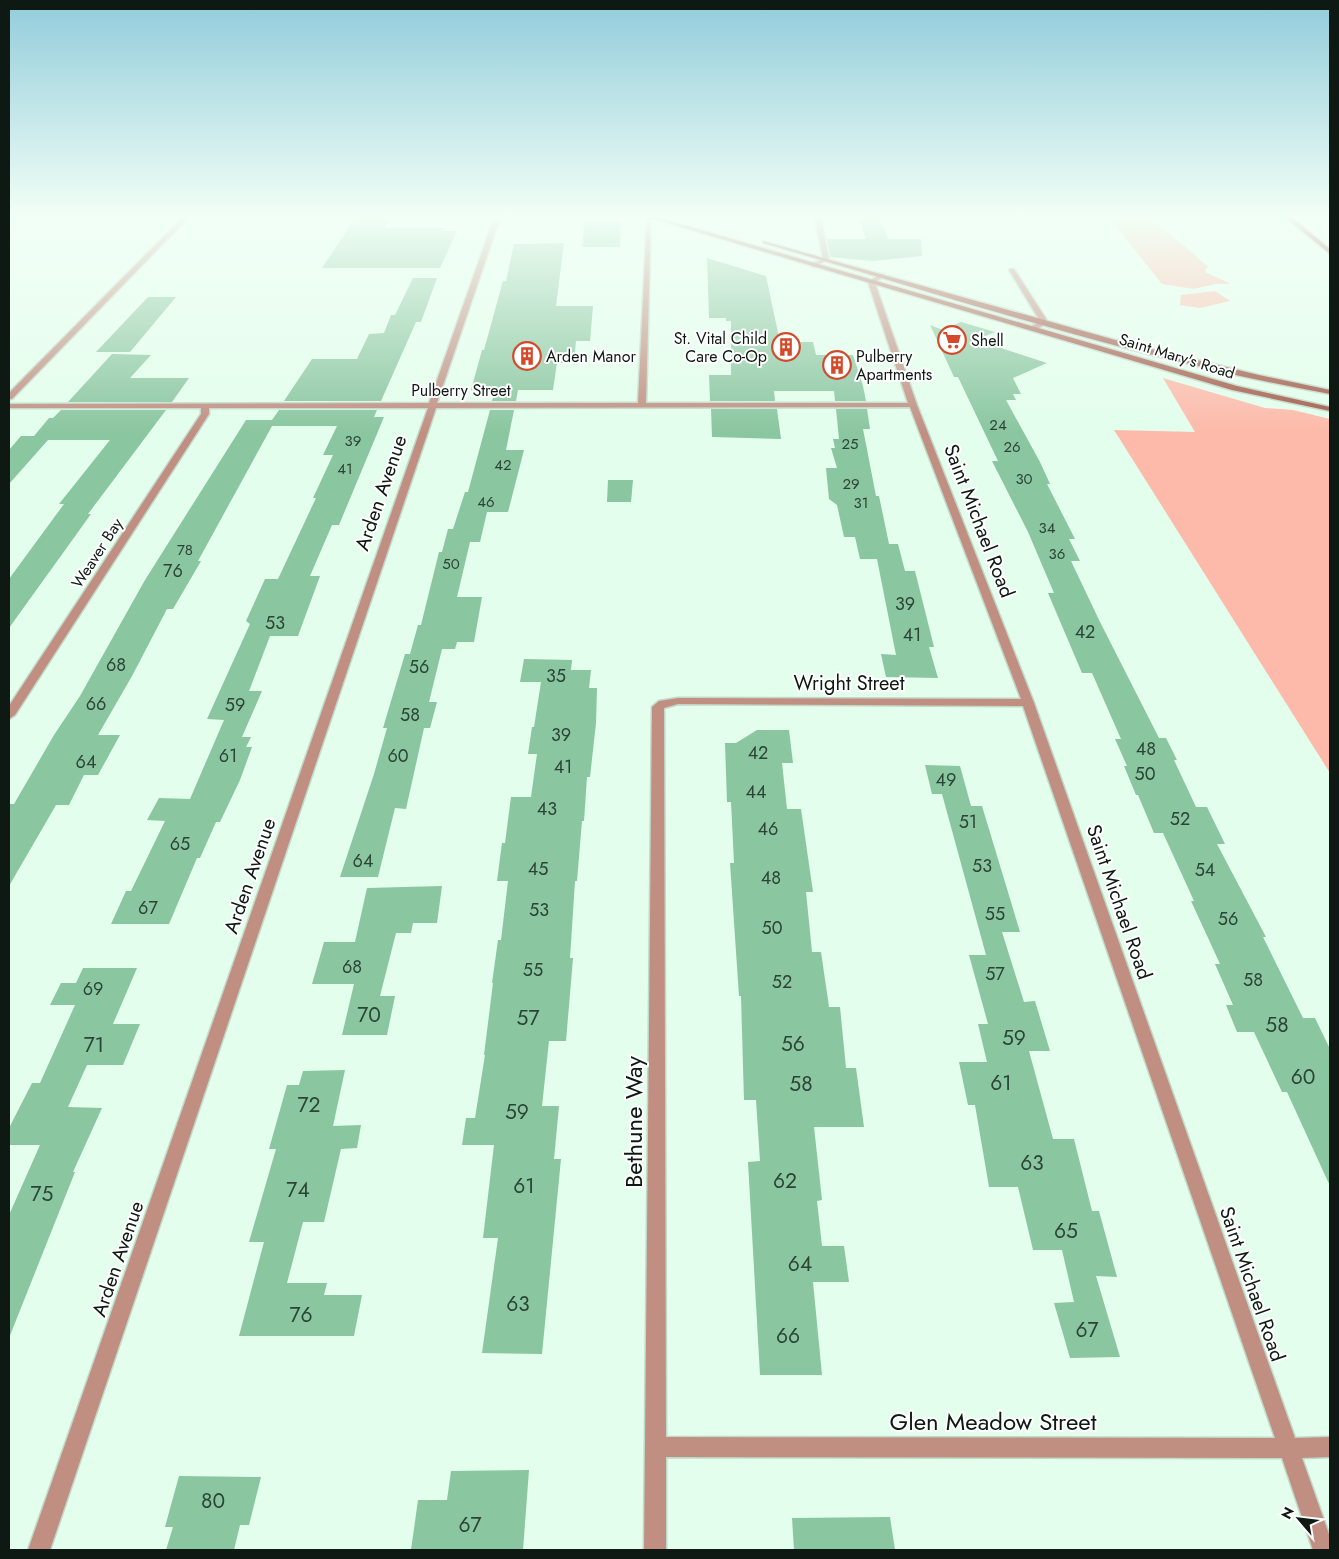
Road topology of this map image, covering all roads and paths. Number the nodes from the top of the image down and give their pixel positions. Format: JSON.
{"nodes":[{"id":1,"x":117,"y":288,"type":"edge"},
{"id":2,"x":473,"y":288,"type":"edge"},
{"id":3,"x":645,"y":288,"type":"edge"},
{"id":4,"x":880,"y":288,"type":"edge"},
{"id":5,"x":907,"y":288,"type":"edge"},
{"id":6,"x":914,"y":288,"type":"edge"},
{"id":7,"x":1023,"y":288,"type":"edge"},
{"id":8,"x":1044,"y":322,"type":"junction"},
{"id":9,"x":1033,"y":328,"type":"junction"},
{"id":10,"x":1330,"y":392,"type":"edge"},
{"id":11,"x":9,"y":398,"type":"edge"},
{"id":12,"x":432,"y":405,"type":"junction"},
{"id":13,"x":642,"y":405,"type":"junction"},
{"id":14,"x":9,"y":406,"type":"edge"},
{"id":15,"x":205,"y":406,"type":"junction"},
{"id":16,"x":913,"y":406,"type":"junction"},
{"id":17,"x":1330,"y":409,"type":"edge"},
{"id":18,"x":670,"y":701,"type":"joint"},
{"id":19,"x":1028,"y":703,"type":"junction"},
{"id":20,"x":9,"y":715,"type":"edge"},
{"id":21,"x":656,"y":1447,"type":"junction"},
{"id":22,"x":1330,"y":1447,"type":"edge"},
{"id":23,"x":1287,"y":1448,"type":"junction"},
{"id":24,"x":39,"y":1550,"type":"edge"},
{"id":25,"x":655,"y":1550,"type":"edge"},
{"id":26,"x":1324,"y":1550,"type":"edge"}],
"edges":[{"from":1,"to":11,"type":"street"},
{"from":2,"to":12,"type":"street","name":"Arden Avenue"},
{"from":3,"to":13,"type":"street"},
{"from":4,"to":16,"type":"street","name":"Saint Michael Road"},
{"from":5,"to":9,"type":"main road","name":"Saint Mary's Road"},
{"from":6,"to":8,"type":"main road","name":"Saint Mary's Road"},
{"from":7,"to":8,"type":"street"},
{"from":8,"to":9,"type":"street"},
{"from":8,"to":10,"type":"main road","name":"Saint Mary's Road"},
{"from":9,"to":17,"type":"main road","name":"Saint Mary's Road"},
{"from":12,"to":13,"type":"street","name":"Pulberry Street"},
{"from":12,"to":15,"type":"street","name":"Pulberry Street"},
{"from":12,"to":24,"type":"street","name":"Arden Avenue"},
{"from":13,"to":16,"type":"street","name":"Pulberry Street"},
{"from":14,"to":15,"type":"street","name":"Pulberry Street"},
{"from":15,"to":20,"type":"street","name":"Weaver Bay"},
{"from":16,"to":19,"type":"street","name":"Saint Michael Road"},
{"from":18,"to":19,"type":"street","name":"Wright Street"},
{"from":18,"to":21,"type":"street","name":"Bethune Way"},
{"from":19,"to":23,"type":"street","name":"Saint Michael Road"},
{"from":21,"to":23,"type":"street","name":"Glen Meadow Street"},
{"from":21,"to":25,"type":"street","name":"Bethune Way"},
{"from":22,"to":23,"type":"street","name":"Glen Meadow Street"},
{"from":23,"to":26,"type":"street","name":"Saint Michael Road"}]}
